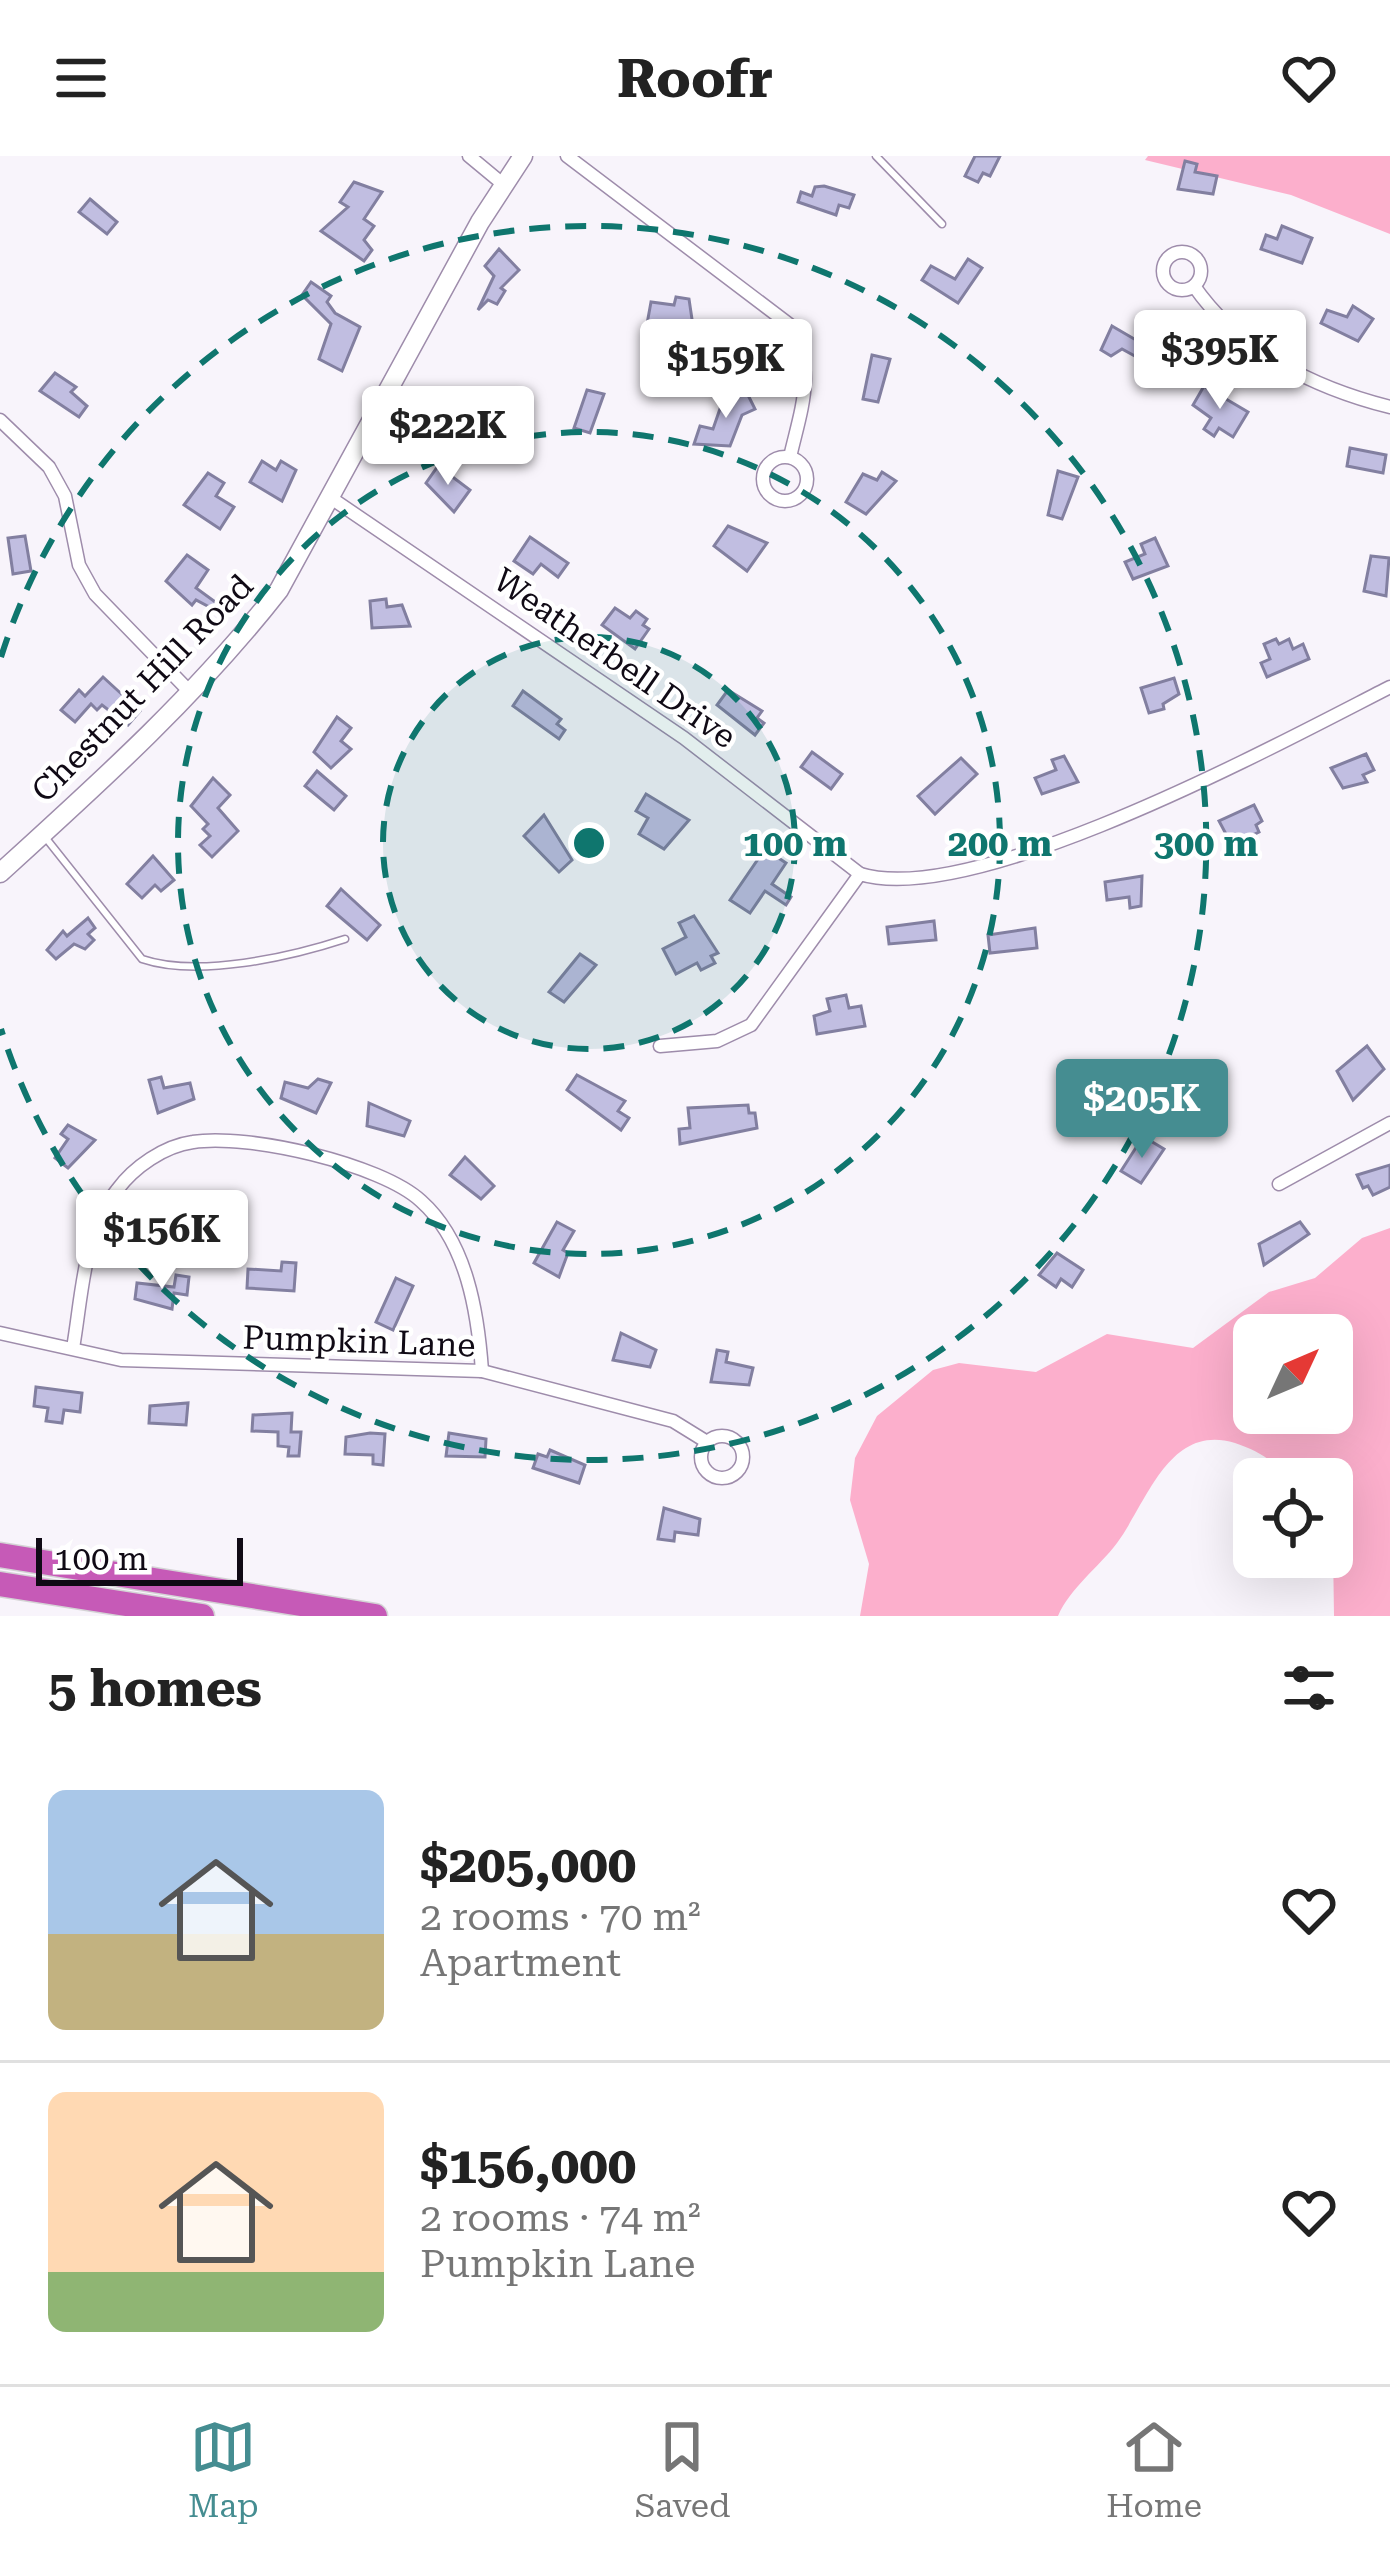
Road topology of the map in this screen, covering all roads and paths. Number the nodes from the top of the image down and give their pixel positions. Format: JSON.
{"nodes":[{"id":1,"x":469,"y":156,"type":"edge"},
{"id":2,"x":523,"y":156,"type":"edge"},
{"id":3,"x":567,"y":156,"type":"edge"},
{"id":4,"x":876,"y":156,"type":"edge"},
{"id":5,"x":504,"y":185,"type":"junction"},
{"id":6,"x":943,"y":224,"type":"dead end"},
{"id":7,"x":1193,"y":286,"type":"dead end"},
{"id":8,"x":1390,"y":407,"type":"edge"},
{"id":9,"x":0,"y":420,"type":"edge"},
{"id":10,"x":790,"y":457,"type":"dead end"},
{"id":11,"x":331,"y":498,"type":"junction"},
{"id":12,"x":1390,"y":687,"type":"edge"},
{"id":13,"x":190,"y":692,"type":"junction"},
{"id":14,"x":43,"y":834,"type":"junction"},
{"id":15,"x":0,"y":873,"type":"edge"},
{"id":16,"x":860,"y":874,"type":"junction"},
{"id":17,"x":344,"y":939,"type":"dead end"},
{"id":18,"x":660,"y":1046,"type":"dead end"},
{"id":19,"x":1390,"y":1123,"type":"edge"},
{"id":20,"x":1280,"y":1184,"type":"dead end"},
{"id":21,"x":0,"y":1333,"type":"edge"},
{"id":22,"x":73,"y":1348,"type":"junction"},
{"id":23,"x":482,"y":1371,"type":"junction"},
{"id":24,"x":707,"y":1442,"type":"dead end"},
{"id":25,"x":0,"y":1555,"type":"edge"},
{"id":26,"x":0,"y":1584,"type":"edge"},
{"id":27,"x":202,"y":1616,"type":"edge"},
{"id":28,"x":375,"y":1616,"type":"edge"}],
"edges":[{"from":1,"to":5,"type":"street"},
{"from":2,"to":5,"type":"main road","name":"Chestnut Hill Road"},
{"from":3,"to":10,"type":"street"},
{"from":4,"to":6,"type":"lane"},
{"from":5,"to":11,"type":"main road","name":"Chestnut Hill Road"},
{"from":7,"to":8,"type":"street"},
{"from":9,"to":13,"type":"street"},
{"from":11,"to":13,"type":"main road","name":"Chestnut Hill Road"},
{"from":11,"to":16,"type":"street","name":"Weatherbell Drive"},
{"from":12,"to":16,"type":"street"},
{"from":13,"to":14,"type":"main road","name":"Chestnut Hill Road"},
{"from":14,"to":15,"type":"main road","name":"Chestnut Hill Road"},
{"from":14,"to":17,"type":"lane"},
{"from":16,"to":18,"type":"street"},
{"from":19,"to":20,"type":"street"},
{"from":21,"to":22,"type":"street","name":"Pumpkin Lane"},
{"from":22,"to":23,"type":"street","name":"Pumpkin Lane"},
{"from":22,"to":23,"type":"street"},
{"from":23,"to":24,"type":"street","name":"Pumpkin Lane"},
{"from":25,"to":28,"type":"highway"},
{"from":26,"to":27,"type":"highway"}]}
